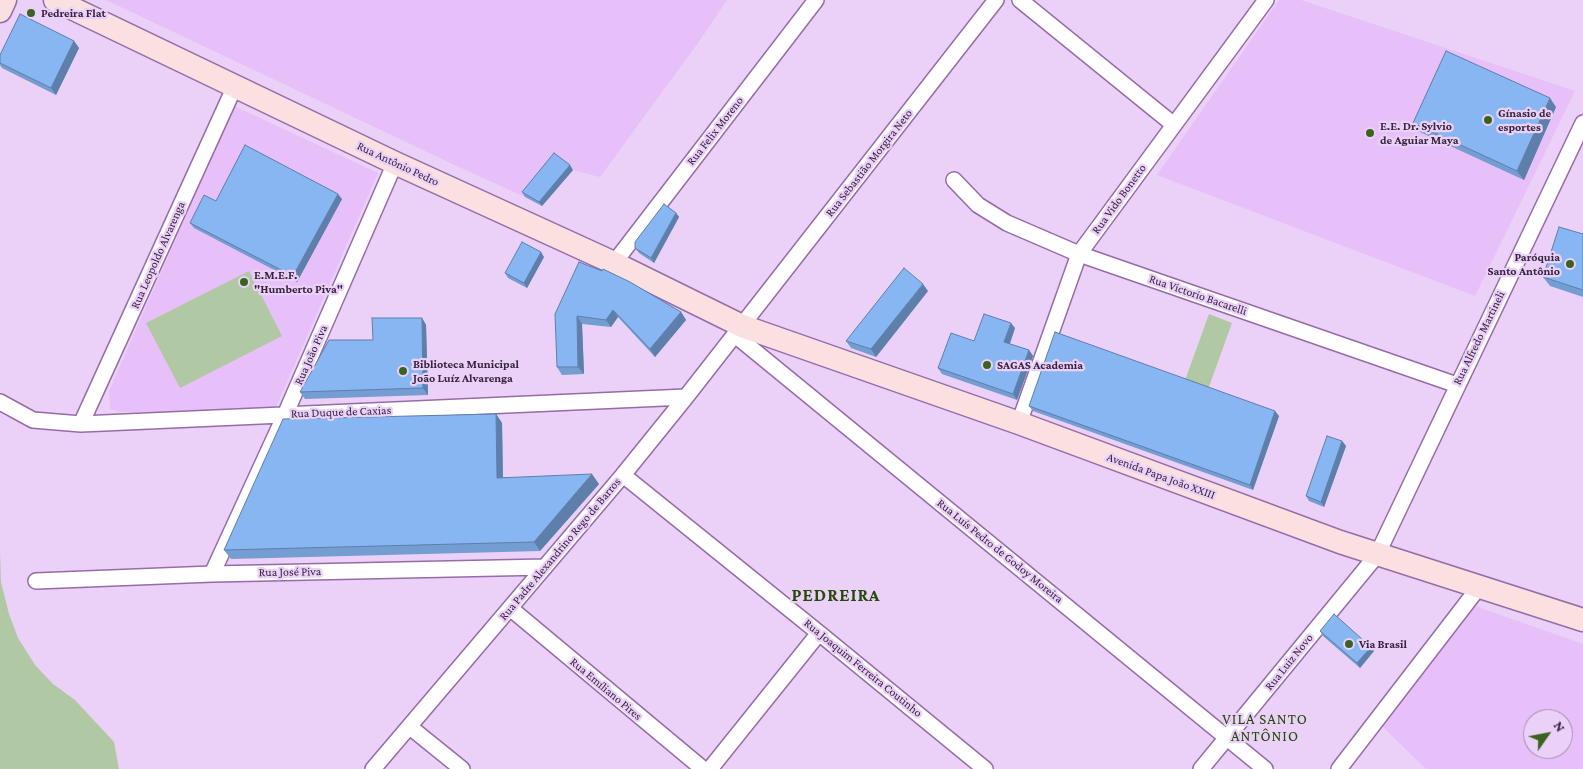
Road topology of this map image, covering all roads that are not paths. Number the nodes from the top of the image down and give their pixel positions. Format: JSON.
{"nodes":[{"id":1,"x":5,"y":0,"type":"edge"},
{"id":2,"x":55,"y":0,"type":"edge"},
{"id":3,"x":816,"y":0,"type":"edge"},
{"id":4,"x":996,"y":0,"type":"edge"},
{"id":5,"x":1020,"y":0,"type":"edge"},
{"id":6,"x":1266,"y":0,"type":"edge"},
{"id":7,"x":0,"y":11,"type":"edge"},
{"id":8,"x":235,"y":86,"type":"junction"},
{"id":9,"x":1583,"y":123,"type":"edge"},
{"id":10,"x":1174,"y":125,"type":"junction"},
{"id":11,"x":395,"y":163,"type":"junction"},
{"id":12,"x":954,"y":180,"type":"dead end"},
{"id":13,"x":1079,"y":254,"type":"junction"},
{"id":14,"x":614,"y":263,"type":"junction"},
{"id":15,"x":738,"y":330,"type":"junction"},
{"id":16,"x":1457,"y":384,"type":"junction"},
{"id":17,"x":686,"y":397,"type":"junction"},
{"id":18,"x":0,"y":402,"type":"edge"},
{"id":19,"x":285,"y":415,"type":"junction"},
{"id":20,"x":1019,"y":423,"type":"junction"},
{"id":21,"x":81,"y":424,"type":"junction"},
{"id":22,"x":623,"y":475,"type":"junction"},
{"id":23,"x":1377,"y":554,"type":"junction"},
{"id":24,"x":545,"y":567,"type":"junction"},
{"id":25,"x":212,"y":574,"type":"junction"},
{"id":26,"x":36,"y":581,"type":"dead end"},
{"id":27,"x":1479,"y":587,"type":"junction"},
{"id":28,"x":510,"y":608,"type":"junction"},
{"id":29,"x":1583,"y":620,"type":"edge"},
{"id":30,"x":819,"y":633,"type":"junction"},
{"id":31,"x":410,"y":727,"type":"junction"},
{"id":32,"x":1227,"y":737,"type":"junction"},
{"id":33,"x":373,"y":769,"type":"edge"},
{"id":34,"x":462,"y":769,"type":"edge"},
{"id":35,"x":703,"y":769,"type":"edge"},
{"id":36,"x":710,"y":769,"type":"edge"},
{"id":37,"x":985,"y":769,"type":"edge"},
{"id":38,"x":1201,"y":769,"type":"edge"},
{"id":39,"x":1264,"y":769,"type":"edge"},
{"id":40,"x":1339,"y":769,"type":"edge"}],
"edges":[{"from":1,"to":7,"type":"main road"},
{"from":2,"to":8,"type":"main road","name":"Rua Antônio Pedro"},
{"from":3,"to":14,"type":"street","name":"Rua Felix Moreno"},
{"from":4,"to":15,"type":"street","name":"Rua Sebastião Morgira Neto"},
{"from":5,"to":10,"type":"street"},
{"from":6,"to":10,"type":"street","name":"Rua Vido Bonetto"},
{"from":8,"to":11,"type":"main road","name":"Rua Antônio Pedro"},
{"from":8,"to":21,"type":"street","name":"Rua Leopoldo Alvarenga"},
{"from":9,"to":16,"type":"street","name":"Rua Alfredo Martineli"},
{"from":10,"to":13,"type":"street","name":"Rua Vido Bonetto"},
{"from":11,"to":14,"type":"main road","name":"Rua Antônio Pedro"},
{"from":11,"to":19,"type":"street","name":"Rua João Piva"},
{"from":12,"to":13,"type":"street","name":"Rua Victorio Bacarelli"},
{"from":13,"to":16,"type":"street","name":"Rua Victorio Bacarelli"},
{"from":13,"to":20,"type":"street","name":"Rua Vido Bonetto"},
{"from":14,"to":15,"type":"main road","name":"Rua Antônio Pedro"},
{"from":15,"to":17,"type":"street","name":"Rua Padre Alexandrino Rego de Barros"},
{"from":15,"to":20,"type":"main road","name":"Avenida Papa João XXIII"},
{"from":15,"to":32,"type":"street","name":"Rua Luís Pedro de Godoy Moreira"},
{"from":16,"to":23,"type":"street","name":"Rua Alfredo Martineli"},
{"from":17,"to":19,"type":"street","name":"Rua Duque de Caxias"},
{"from":17,"to":22,"type":"street","name":"Rua Padre Alexandrino Rego de Barros"},
{"from":18,"to":21,"type":"street","name":"Rua Duque de Caxias"},
{"from":19,"to":21,"type":"street","name":"Rua Duque de Caxias"},
{"from":19,"to":25,"type":"street","name":"Rua João Piva"},
{"from":20,"to":23,"type":"main road","name":"Avenida Papa João XXIII"},
{"from":22,"to":24,"type":"street","name":"Rua Padre Alexandrino Rego de Barros"},
{"from":22,"to":30,"type":"street","name":"Rua Joaquim Ferreira Coutinho"},
{"from":23,"to":27,"type":"main road","name":"Avenida Papa João XXIII"},
{"from":23,"to":32,"type":"street","name":"Rua Luiz Novo"},
{"from":24,"to":25,"type":"street","name":"Rua José Piva"},
{"from":24,"to":28,"type":"street","name":"Rua Padre Alexandrino Rego de Barros"},
{"from":25,"to":26,"type":"street","name":"Rua José Piva"},
{"from":27,"to":29,"type":"main road","name":"Avenida Papa João XXIII"},
{"from":27,"to":40,"type":"street"},
{"from":28,"to":31,"type":"street","name":"Rua Padre Alexandrino Rego de Barros"},
{"from":28,"to":35,"type":"street","name":"Rua Emíliano Pires"},
{"from":30,"to":36,"type":"street"},
{"from":30,"to":37,"type":"street","name":"Rua Joaquim Ferreira Coutinho"},
{"from":31,"to":33,"type":"street","name":"Rua Padre Alexandrino Rego de Barros"},
{"from":31,"to":34,"type":"street"},
{"from":32,"to":38,"type":"street","name":"Rua Luiz Novo"},
{"from":32,"to":39,"type":"street","name":"Rua Luís Pedro de Godoy Moreira"}]}
